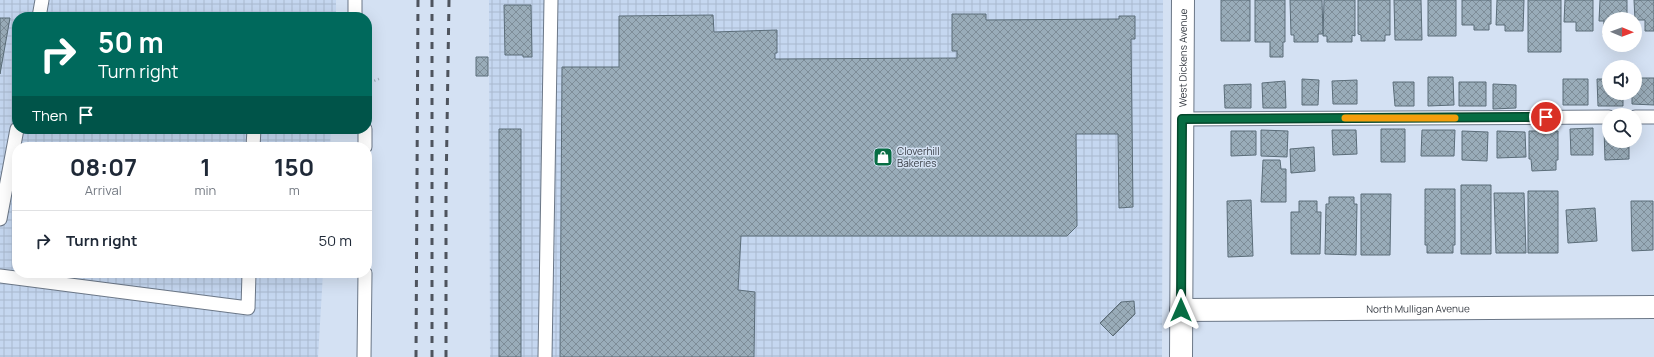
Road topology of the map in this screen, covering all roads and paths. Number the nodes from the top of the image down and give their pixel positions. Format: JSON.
{"nodes":[{"id":1,"x":42,"y":0,"type":"edge"},
{"id":2,"x":355,"y":0,"type":"edge"},
{"id":3,"x":550,"y":0,"type":"edge"},
{"id":4,"x":1183,"y":0,"type":"edge"},
{"id":5,"x":40,"y":12,"type":"edge"},
{"id":6,"x":355,"y":12,"type":"edge"},
{"id":7,"x":381,"y":78,"type":"dead end"},
{"id":8,"x":372,"y":82,"type":"edge"},
{"id":9,"x":1602,"y":117,"type":"edge"},
{"id":10,"x":1642,"y":117,"type":"edge"},
{"id":11,"x":1654,"y":117,"type":"edge"},
{"id":12,"x":1182,"y":119,"type":"junction"},
{"id":13,"x":12,"y":155,"type":"edge"},
{"id":14,"x":0,"y":219,"type":"edge"},
{"id":15,"x":0,"y":276,"type":"edge"},
{"id":16,"x":12,"y":278,"type":"edge"},
{"id":17,"x":16,"y":278,"type":"edge"},
{"id":18,"x":249,"y":278,"type":"edge"},
{"id":19,"x":365,"y":278,"type":"edge"},
{"id":20,"x":1654,"y":307,"type":"edge"},
{"id":21,"x":1181,"y":310,"type":"junction"},
{"id":22,"x":364,"y":357,"type":"edge"},
{"id":23,"x":544,"y":357,"type":"edge"},
{"id":24,"x":1181,"y":357,"type":"edge"}],
"edges":[{"from":1,"to":5,"type":"lane"},
{"from":2,"to":6,"type":"lane"},
{"from":3,"to":23,"type":"lane"},
{"from":4,"to":12,"type":"street","name":"West Dickens Avenue"},
{"from":7,"to":8,"type":"path"},
{"from":9,"to":12,"type":"lane"},
{"from":10,"to":11,"type":"lane"},
{"from":12,"to":21,"type":"street","name":"West Dickens Avenue"},
{"from":13,"to":14,"type":"lane"},
{"from":15,"to":16,"type":"lane"},
{"from":17,"to":18,"type":"lane"},
{"from":19,"to":22,"type":"lane"},
{"from":20,"to":21,"type":"street","name":"North Mulligan Avenue"},
{"from":21,"to":24,"type":"street","name":"West Dickens Avenue"}]}
